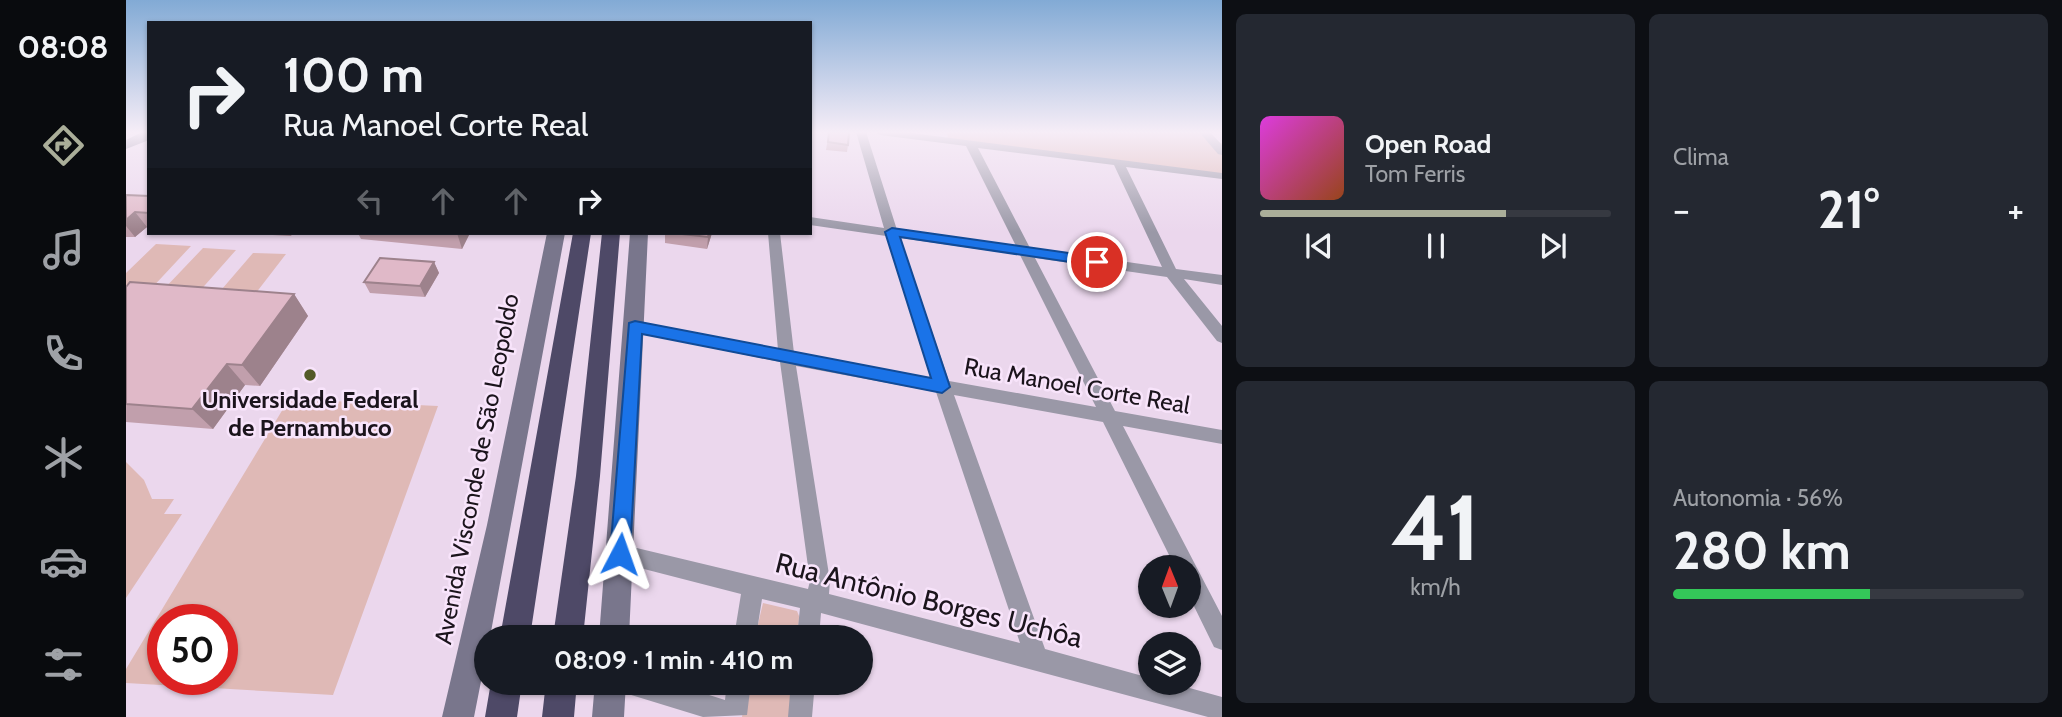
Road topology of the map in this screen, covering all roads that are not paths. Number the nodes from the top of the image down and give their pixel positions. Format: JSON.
{"nodes":[{"id":1,"x":871,"y":165,"type":"edge"},
{"id":2,"x":981,"y":165,"type":"edge"},
{"id":3,"x":1120,"y":165,"type":"edge"},
{"id":4,"x":1132,"y":165,"type":"edge"},
{"id":5,"x":1222,"y":176,"type":"edge"},
{"id":6,"x":812,"y":220,"type":"edge"},
{"id":7,"x":892,"y":232,"type":"junction"},
{"id":8,"x":556,"y":235,"type":"edge"},
{"id":9,"x":582,"y":235,"type":"edge"},
{"id":10,"x":611,"y":235,"type":"edge"},
{"id":11,"x":639,"y":235,"type":"edge"},
{"id":12,"x":774,"y":235,"type":"edge"},
{"id":13,"x":1024,"y":252,"type":"junction"},
{"id":14,"x":1171,"y":272,"type":"junction"},
{"id":15,"x":1222,"y":280,"type":"edge"},
{"id":16,"x":635,"y":327,"type":"junction"},
{"id":17,"x":1222,"y":337,"type":"edge"},
{"id":18,"x":787,"y":358,"type":"junction"},
{"id":19,"x":942,"y":387,"type":"junction"},
{"id":20,"x":1111,"y":416,"type":"junction"},
{"id":21,"x":1222,"y":438,"type":"edge"},
{"id":22,"x":620,"y":554,"type":"junction"},
{"id":23,"x":1180,"y":555,"type":"edge"},
{"id":24,"x":753,"y":586,"type":"junction"},
{"id":25,"x":1201,"y":597,"type":"edge"},
{"id":26,"x":812,"y":601,"type":"junction"},
{"id":27,"x":517,"y":625,"type":"edge"},
{"id":28,"x":569,"y":625,"type":"edge"},
{"id":29,"x":615,"y":625,"type":"edge"},
{"id":30,"x":747,"y":625,"type":"edge"},
{"id":31,"x":809,"y":625,"type":"edge"},
{"id":32,"x":1222,"y":639,"type":"edge"},
{"id":33,"x":1036,"y":657,"type":"junction"},
{"id":34,"x":505,"y":695,"type":"edge"},
{"id":35,"x":561,"y":695,"type":"edge"},
{"id":36,"x":610,"y":695,"type":"edge"},
{"id":37,"x":669,"y":695,"type":"edge"},
{"id":38,"x":737,"y":695,"type":"edge"},
{"id":39,"x":802,"y":695,"type":"edge"},
{"id":40,"x":1222,"y":709,"type":"edge"},
{"id":41,"x":734,"y":716,"type":"edge"},
{"id":42,"x":458,"y":717,"type":"edge"},
{"id":43,"x":501,"y":717,"type":"edge"},
{"id":44,"x":558,"y":717,"type":"edge"},
{"id":45,"x":608,"y":717,"type":"edge"},
{"id":46,"x":800,"y":717,"type":"edge"}],
"edges":[{"from":1,"to":7,"type":"street"},
{"from":2,"to":13,"type":"street"},
{"from":3,"to":14,"type":"street"},
{"from":4,"to":5,"type":"street"},
{"from":6,"to":7,"type":"street"},
{"from":7,"to":13,"type":"street"},
{"from":7,"to":19,"type":"street"},
{"from":8,"to":42,"type":"main road","name":"Avenida Visconde de São Leopoldo"},
{"from":9,"to":27,"type":"highway"},
{"from":10,"to":28,"type":"highway"},
{"from":11,"to":16,"type":"main road"},
{"from":12,"to":18,"type":"street"},
{"from":13,"to":14,"type":"street"},
{"from":13,"to":20,"type":"street"},
{"from":14,"to":15,"type":"street"},
{"from":14,"to":17,"type":"street"},
{"from":16,"to":18,"type":"street","name":"Rua Manoel Corte Real"},
{"from":16,"to":22,"type":"main road"},
{"from":18,"to":19,"type":"street","name":"Rua Manoel Corte Real"},
{"from":18,"to":26,"type":"street"},
{"from":19,"to":20,"type":"street","name":"Rua Manoel Corte Real"},
{"from":19,"to":33,"type":"street"},
{"from":20,"to":21,"type":"street","name":"Rua Manoel Corte Real"},
{"from":20,"to":23,"type":"street"},
{"from":22,"to":24,"type":"street","name":"Rua Antônio Borges Uchôa"},
{"from":22,"to":29,"type":"main road"},
{"from":24,"to":26,"type":"street","name":"Rua Antônio Borges Uchôa"},
{"from":24,"to":30,"type":"street"},
{"from":25,"to":32,"type":"street"},
{"from":26,"to":31,"type":"street"},
{"from":26,"to":33,"type":"street","name":"Rua Antônio Borges Uchôa"},
{"from":33,"to":40,"type":"street","name":"Rua Antônio Borges Uchôa"},
{"from":34,"to":43,"type":"highway"},
{"from":35,"to":44,"type":"highway"},
{"from":36,"to":45,"type":"main road"},
{"from":37,"to":41,"type":"street"},
{"from":38,"to":41,"type":"street"},
{"from":39,"to":46,"type":"street"}]}
